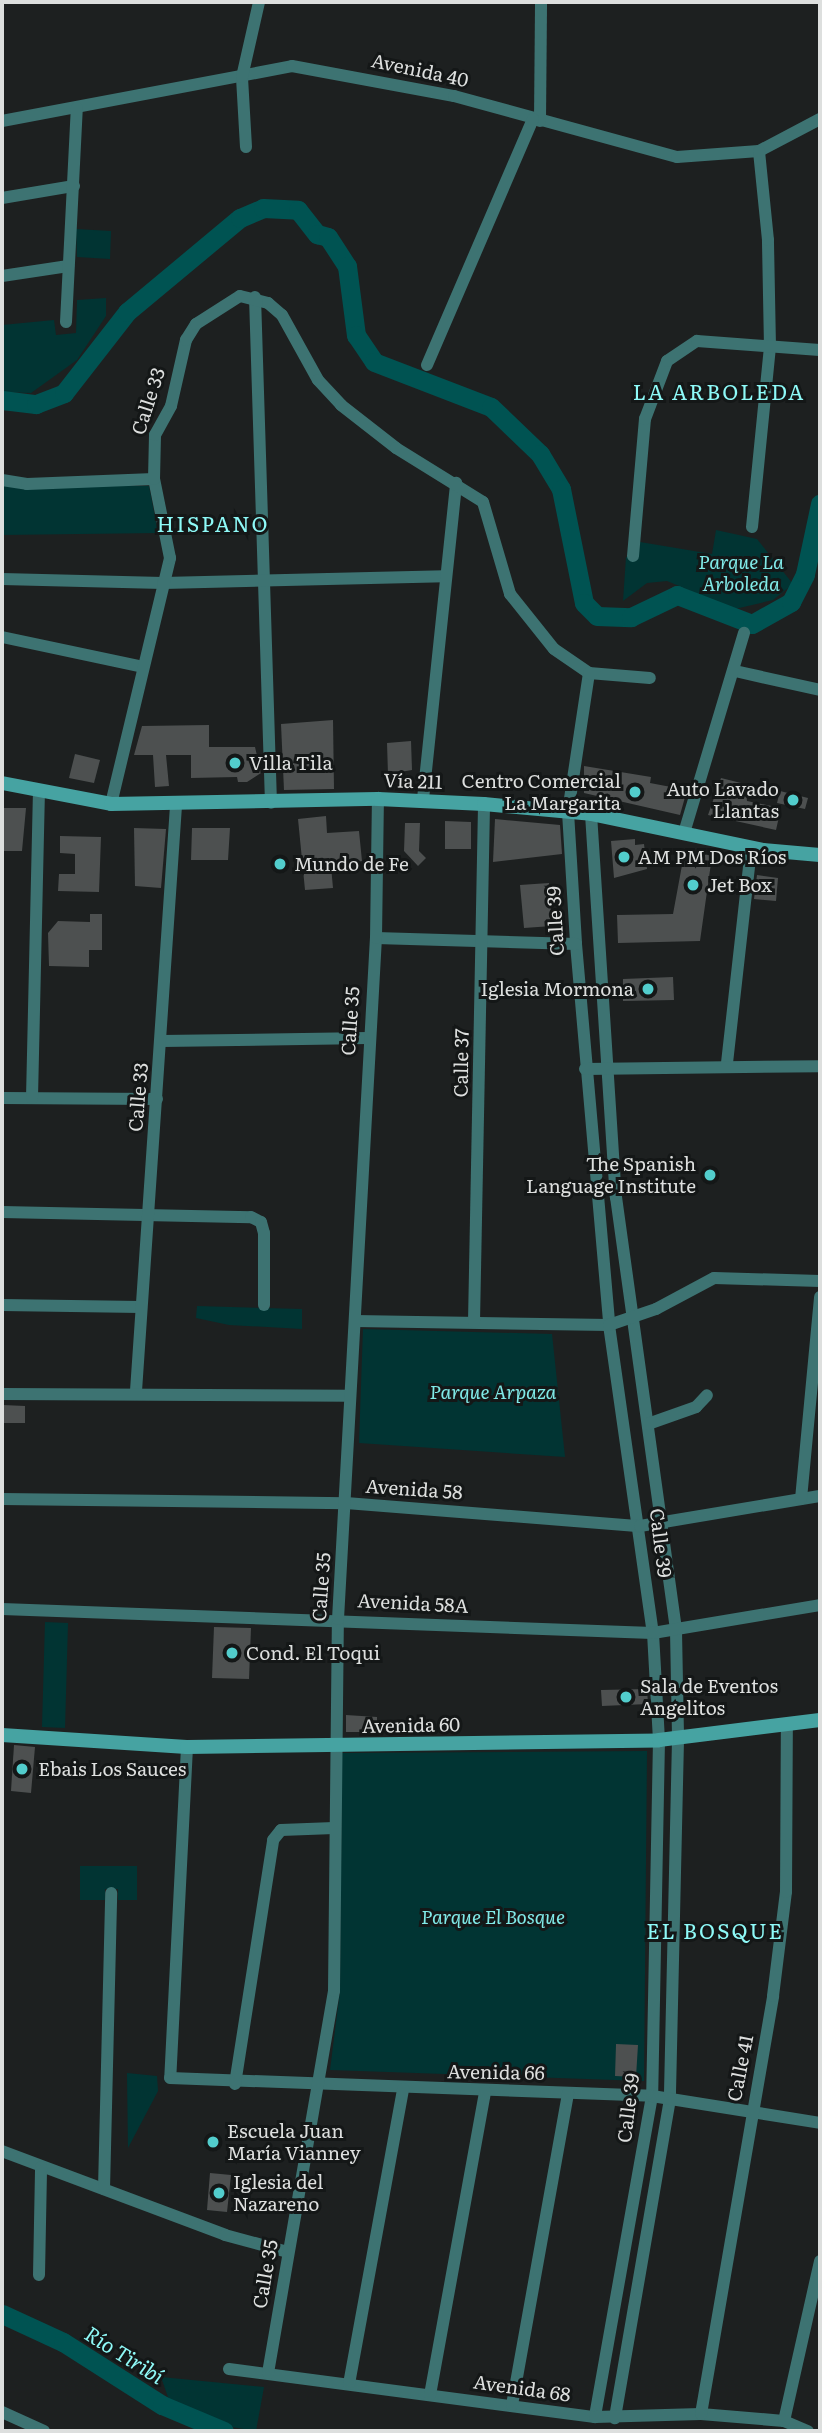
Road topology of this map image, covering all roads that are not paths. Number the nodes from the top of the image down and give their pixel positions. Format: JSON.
{"nodes":[{"id":1,"x":259,"y":2,"type":"edge"},
{"id":2,"x":541,"y":2,"type":"edge"},
{"id":3,"x":242,"y":77,"type":"junction"},
{"id":4,"x":76,"y":108,"type":"junction"},
{"id":5,"x":820,"y":119,"type":"edge"},
{"id":6,"x":537,"y":120,"type":"junction"},
{"id":7,"x":2,"y":121,"type":"edge"},
{"id":8,"x":246,"y":147,"type":"dead end"},
{"id":9,"x":759,"y":151,"type":"junction"},
{"id":10,"x":74,"y":186,"type":"junction"},
{"id":11,"x":2,"y":198,"type":"edge"},
{"id":12,"x":68,"y":266,"type":"junction"},
{"id":13,"x":2,"y":276,"type":"edge"},
{"id":14,"x":255,"y":297,"type":"junction"},
{"id":15,"x":66,"y":323,"type":"dead end"},
{"id":16,"x":770,"y":347,"type":"junction"},
{"id":17,"x":820,"y":350,"type":"edge"},
{"id":18,"x":427,"y":365,"type":"dead end"},
{"id":19,"x":154,"y":479,"type":"junction"},
{"id":20,"x":2,"y":480,"type":"edge"},
{"id":21,"x":456,"y":483,"type":"junction"},
{"id":22,"x":752,"y":527,"type":"dead end"},
{"id":23,"x":633,"y":556,"type":"dead end"},
{"id":24,"x":444,"y":576,"type":"junction"},
{"id":25,"x":2,"y":579,"type":"edge"},
{"id":26,"x":268,"y":581,"type":"junction"},
{"id":27,"x":163,"y":583,"type":"junction"},
{"id":28,"x":744,"y":633,"type":"dead end"},
{"id":29,"x":2,"y":637,"type":"edge"},
{"id":30,"x":143,"y":667,"type":"junction"},
{"id":31,"x":735,"y":671,"type":"junction"},
{"id":32,"x":589,"y":673,"type":"junction"},
{"id":33,"x":650,"y":678,"type":"dead end"},
{"id":34,"x":820,"y":690,"type":"edge"},
{"id":35,"x":2,"y":783,"type":"edge"},
{"id":36,"x":39,"y":792,"type":"junction"},
{"id":37,"x":378,"y":799,"type":"junction"},
{"id":38,"x":423,"y":799,"type":"junction"},
{"id":39,"x":271,"y":803,"type":"junction"},
{"id":40,"x":111,"y":804,"type":"junction"},
{"id":41,"x":484,"y":804,"type":"junction"},
{"id":42,"x":176,"y":806,"type":"junction"},
{"id":43,"x":568,"y":812,"type":"junction"},
{"id":44,"x":591,"y":814,"type":"junction"},
{"id":45,"x":684,"y":833,"type":"junction"},
{"id":46,"x":751,"y":848,"type":"junction"},
{"id":47,"x":820,"y":855,"type":"edge"},
{"id":48,"x":376,"y":938,"type":"junction"},
{"id":49,"x":483,"y":943,"type":"junction"},
{"id":50,"x":576,"y":944,"type":"junction"},
{"id":51,"x":368,"y":1038,"type":"junction"},
{"id":52,"x":162,"y":1041,"type":"junction"},
{"id":53,"x":727,"y":1063,"type":"junction"},
{"id":54,"x":820,"y":1066,"type":"edge"},
{"id":55,"x":605,"y":1067,"type":"junction"},
{"id":56,"x":585,"y":1069,"type":"junction"},
{"id":57,"x":2,"y":1098,"type":"edge"},
{"id":58,"x":32,"y":1098,"type":"junction"},
{"id":59,"x":157,"y":1099,"type":"junction"},
{"id":60,"x":2,"y":1212,"type":"edge"},
{"id":61,"x":148,"y":1213,"type":"junction"},
{"id":62,"x":820,"y":1281,"type":"edge"},
{"id":63,"x":820,"y":1297,"type":"edge"},
{"id":64,"x":2,"y":1304,"type":"edge"},
{"id":65,"x":264,"y":1305,"type":"dead end"},
{"id":66,"x":141,"y":1307,"type":"junction"},
{"id":67,"x":631,"y":1318,"type":"junction"},
{"id":68,"x":355,"y":1321,"type":"junction"},
{"id":69,"x":474,"y":1322,"type":"junction"},
{"id":70,"x":609,"y":1325,"type":"junction"},
{"id":71,"x":136,"y":1391,"type":"junction"},
{"id":72,"x":2,"y":1394,"type":"edge"},
{"id":73,"x":706,"y":1395,"type":"dead end"},
{"id":74,"x":350,"y":1396,"type":"junction"},
{"id":75,"x":648,"y":1424,"type":"junction"},
{"id":76,"x":820,"y":1496,"type":"edge"},
{"id":77,"x":801,"y":1499,"type":"junction"},
{"id":78,"x":2,"y":1500,"type":"edge"},
{"id":79,"x":346,"y":1503,"type":"junction"},
{"id":80,"x":662,"y":1523,"type":"junction"},
{"id":81,"x":640,"y":1526,"type":"junction"},
{"id":82,"x":820,"y":1605,"type":"edge"},
{"id":83,"x":2,"y":1609,"type":"edge"},
{"id":84,"x":338,"y":1619,"type":"junction"},
{"id":85,"x":676,"y":1631,"type":"junction"},
{"id":86,"x":653,"y":1633,"type":"junction"},
{"id":87,"x":820,"y":1720,"type":"edge"},
{"id":88,"x":787,"y":1725,"type":"junction"},
{"id":89,"x":2,"y":1735,"type":"edge"},
{"id":90,"x":659,"y":1740,"type":"junction"},
{"id":91,"x":678,"y":1740,"type":"junction"},
{"id":92,"x":334,"y":1745,"type":"junction"},
{"id":93,"x":187,"y":1747,"type":"junction"},
{"id":94,"x":334,"y":1828,"type":"junction"},
{"id":95,"x":111,"y":1893,"type":"dead end"},
{"id":96,"x":235,"y":2084,"type":"junction"},
{"id":97,"x":318,"y":2085,"type":"junction"},
{"id":98,"x":403,"y":2089,"type":"junction"},
{"id":99,"x":485,"y":2091,"type":"junction"},
{"id":100,"x":568,"y":2093,"type":"junction"},
{"id":101,"x":652,"y":2096,"type":"junction"},
{"id":102,"x":670,"y":2099,"type":"junction"},
{"id":103,"x":751,"y":2111,"type":"junction"},
{"id":104,"x":820,"y":2123,"type":"edge"},
{"id":105,"x":2,"y":2151,"type":"edge"},
{"id":106,"x":41,"y":2167,"type":"junction"},
{"id":107,"x":104,"y":2189,"type":"junction"},
{"id":108,"x":288,"y":2252,"type":"junction"},
{"id":109,"x":820,"y":2260,"type":"edge"},
{"id":110,"x":39,"y":2275,"type":"dead end"},
{"id":111,"x":229,"y":2369,"type":"dead end"},
{"id":112,"x":268,"y":2373,"type":"junction"},
{"id":113,"x":349,"y":2384,"type":"junction"},
{"id":114,"x":430,"y":2395,"type":"junction"},
{"id":115,"x":512,"y":2405,"type":"junction"},
{"id":116,"x":2,"y":2412,"type":"edge"},
{"id":117,"x":701,"y":2414,"type":"junction"},
{"id":118,"x":595,"y":2417,"type":"junction"},
{"id":119,"x":615,"y":2418,"type":"junction"},
{"id":120,"x":784,"y":2421,"type":"junction"},
{"id":121,"x":44,"y":2431,"type":"edge"},
{"id":122,"x":808,"y":2431,"type":"edge"}],
"edges":[{"from":1,"to":3,"type":"street"},
{"from":2,"to":6,"type":"street"},
{"from":3,"to":4,"type":"street","name":"Avenida 40"},
{"from":3,"to":6,"type":"street","name":"Avenida 40"},
{"from":3,"to":8,"type":"street"},
{"from":4,"to":7,"type":"street","name":"Avenida 40"},
{"from":4,"to":10,"type":"street"},
{"from":5,"to":9,"type":"street","name":"Avenida 40"},
{"from":6,"to":9,"type":"street","name":"Avenida 40"},
{"from":6,"to":18,"type":"street"},
{"from":9,"to":16,"type":"street"},
{"from":10,"to":11,"type":"street"},
{"from":10,"to":12,"type":"street"},
{"from":12,"to":13,"type":"street"},
{"from":12,"to":15,"type":"street"},
{"from":14,"to":19,"type":"street","name":"Calle 33"},
{"from":14,"to":21,"type":"street"},
{"from":14,"to":26,"type":"street"},
{"from":16,"to":17,"type":"street"},
{"from":16,"to":22,"type":"street"},
{"from":16,"to":23,"type":"street"},
{"from":19,"to":20,"type":"street"},
{"from":19,"to":27,"type":"street","name":"Calle 33"},
{"from":21,"to":24,"type":"street"},
{"from":21,"to":32,"type":"street"},
{"from":24,"to":26,"type":"street"},
{"from":24,"to":38,"type":"street"},
{"from":25,"to":27,"type":"street"},
{"from":26,"to":27,"type":"street"},
{"from":26,"to":39,"type":"street"},
{"from":27,"to":30,"type":"street","name":"Calle 33"},
{"from":28,"to":31,"type":"street"},
{"from":29,"to":30,"type":"street"},
{"from":30,"to":40,"type":"street","name":"Calle 33"},
{"from":31,"to":34,"type":"street"},
{"from":31,"to":45,"type":"street"},
{"from":32,"to":33,"type":"street"},
{"from":32,"to":43,"type":"street","name":"Calle 39"},
{"from":35,"to":36,"type":"main road","name":"Vía 211"},
{"from":36,"to":40,"type":"main road","name":"Vía 211"},
{"from":36,"to":58,"type":"street"},
{"from":37,"to":38,"type":"main road","name":"Vía 211"},
{"from":37,"to":39,"type":"main road","name":"Vía 211"},
{"from":37,"to":48,"type":"street","name":"Calle 35"},
{"from":38,"to":41,"type":"main road","name":"Vía 211"},
{"from":39,"to":42,"type":"main road","name":"Vía 211"},
{"from":40,"to":42,"type":"main road","name":"Vía 211"},
{"from":41,"to":43,"type":"main road","name":"Vía 211"},
{"from":41,"to":49,"type":"street","name":"Calle 37"},
{"from":42,"to":52,"type":"street","name":"Calle 33"},
{"from":43,"to":44,"type":"main road","name":"Vía 211"},
{"from":43,"to":50,"type":"street","name":"Calle 39"},
{"from":44,"to":45,"type":"main road","name":"Vía 211"},
{"from":44,"to":55,"type":"street","name":"Calle 39"},
{"from":45,"to":46,"type":"main road","name":"Vía 211"},
{"from":46,"to":47,"type":"main road","name":"Vía 211"},
{"from":46,"to":53,"type":"street"},
{"from":48,"to":49,"type":"street"},
{"from":48,"to":51,"type":"street","name":"Calle 35"},
{"from":49,"to":50,"type":"street"},
{"from":49,"to":69,"type":"street","name":"Calle 37"},
{"from":50,"to":56,"type":"street","name":"Calle 39"},
{"from":51,"to":52,"type":"street"},
{"from":51,"to":68,"type":"street","name":"Calle 35"},
{"from":52,"to":59,"type":"street","name":"Calle 33"},
{"from":53,"to":54,"type":"street"},
{"from":53,"to":55,"type":"street"},
{"from":55,"to":56,"type":"street"},
{"from":55,"to":67,"type":"street","name":"Calle 39"},
{"from":56,"to":70,"type":"street","name":"Calle 39"},
{"from":57,"to":58,"type":"street"},
{"from":58,"to":59,"type":"street"},
{"from":59,"to":61,"type":"street","name":"Calle 33"},
{"from":60,"to":61,"type":"street"},
{"from":61,"to":65,"type":"street"},
{"from":61,"to":66,"type":"street","name":"Calle 33"},
{"from":62,"to":67,"type":"street"},
{"from":63,"to":77,"type":"street"},
{"from":64,"to":66,"type":"street"},
{"from":66,"to":71,"type":"street","name":"Calle 33"},
{"from":67,"to":70,"type":"street"},
{"from":67,"to":75,"type":"street","name":"Calle 39"},
{"from":68,"to":69,"type":"street"},
{"from":68,"to":74,"type":"street","name":"Calle 35"},
{"from":69,"to":70,"type":"street"},
{"from":70,"to":81,"type":"street","name":"Calle 39"},
{"from":71,"to":72,"type":"street"},
{"from":71,"to":74,"type":"street"},
{"from":73,"to":75,"type":"street"},
{"from":74,"to":79,"type":"street","name":"Calle 35"},
{"from":75,"to":80,"type":"street","name":"Calle 39"},
{"from":76,"to":77,"type":"street","name":"Avenida 58"},
{"from":77,"to":80,"type":"street","name":"Avenida 58"},
{"from":78,"to":79,"type":"street","name":"Avenida 58"},
{"from":79,"to":81,"type":"street","name":"Avenida 58"},
{"from":79,"to":84,"type":"street","name":"Calle 35"},
{"from":80,"to":81,"type":"street","name":"Avenida 58"},
{"from":80,"to":85,"type":"street","name":"Calle 39"},
{"from":81,"to":86,"type":"street","name":"Calle 39"},
{"from":82,"to":85,"type":"street","name":"Avenida 58A"},
{"from":83,"to":84,"type":"street","name":"Avenida 58A"},
{"from":84,"to":86,"type":"street","name":"Avenida 58A"},
{"from":84,"to":92,"type":"street","name":"Calle 35"},
{"from":85,"to":86,"type":"street","name":"Avenida 58A"},
{"from":85,"to":91,"type":"street","name":"Calle 39"},
{"from":86,"to":90,"type":"street","name":"Calle 39"},
{"from":87,"to":88,"type":"main road","name":"Avenida 60"},
{"from":88,"to":91,"type":"main road","name":"Avenida 60"},
{"from":88,"to":103,"type":"street","name":"Calle 41"},
{"from":89,"to":93,"type":"main road","name":"Avenida 60"},
{"from":90,"to":91,"type":"main road","name":"Avenida 60"},
{"from":90,"to":92,"type":"main road","name":"Avenida 60"},
{"from":90,"to":101,"type":"street","name":"Calle 39"},
{"from":91,"to":102,"type":"street","name":"Calle 39"},
{"from":92,"to":93,"type":"main road","name":"Avenida 60"},
{"from":92,"to":94,"type":"street","name":"Calle 35"},
{"from":93,"to":96,"type":"street","name":"Avenida 66"},
{"from":94,"to":96,"type":"street"},
{"from":94,"to":97,"type":"street","name":"Calle 35"},
{"from":95,"to":107,"type":"street"},
{"from":96,"to":97,"type":"street","name":"Avenida 66"},
{"from":97,"to":98,"type":"street","name":"Avenida 66"},
{"from":97,"to":108,"type":"street","name":"Calle 35"},
{"from":98,"to":99,"type":"street","name":"Avenida 66"},
{"from":98,"to":113,"type":"street"},
{"from":99,"to":100,"type":"street","name":"Avenida 66"},
{"from":99,"to":114,"type":"street"},
{"from":100,"to":101,"type":"street","name":"Avenida 66"},
{"from":100,"to":115,"type":"street"},
{"from":101,"to":102,"type":"street","name":"Avenida 66"},
{"from":101,"to":118,"type":"street","name":"Calle 39"},
{"from":102,"to":103,"type":"street","name":"Avenida 66"},
{"from":102,"to":119,"type":"street","name":"Calle 39"},
{"from":103,"to":104,"type":"street","name":"Avenida 66"},
{"from":103,"to":117,"type":"street","name":"Calle 41"},
{"from":105,"to":106,"type":"street"},
{"from":106,"to":107,"type":"street"},
{"from":106,"to":110,"type":"street"},
{"from":107,"to":108,"type":"street"},
{"from":108,"to":112,"type":"street","name":"Calle 35"},
{"from":109,"to":120,"type":"street"},
{"from":111,"to":112,"type":"street","name":"Avenida 68"},
{"from":112,"to":113,"type":"street","name":"Avenida 68"},
{"from":113,"to":114,"type":"street","name":"Avenida 68"},
{"from":114,"to":115,"type":"street","name":"Avenida 68"},
{"from":115,"to":118,"type":"street","name":"Avenida 68"},
{"from":116,"to":121,"type":"street"},
{"from":117,"to":119,"type":"street","name":"Avenida 68"},
{"from":117,"to":120,"type":"street","name":"Avenida 68"},
{"from":118,"to":119,"type":"street","name":"Avenida 68"},
{"from":120,"to":122,"type":"street","name":"Avenida 68"}]}
